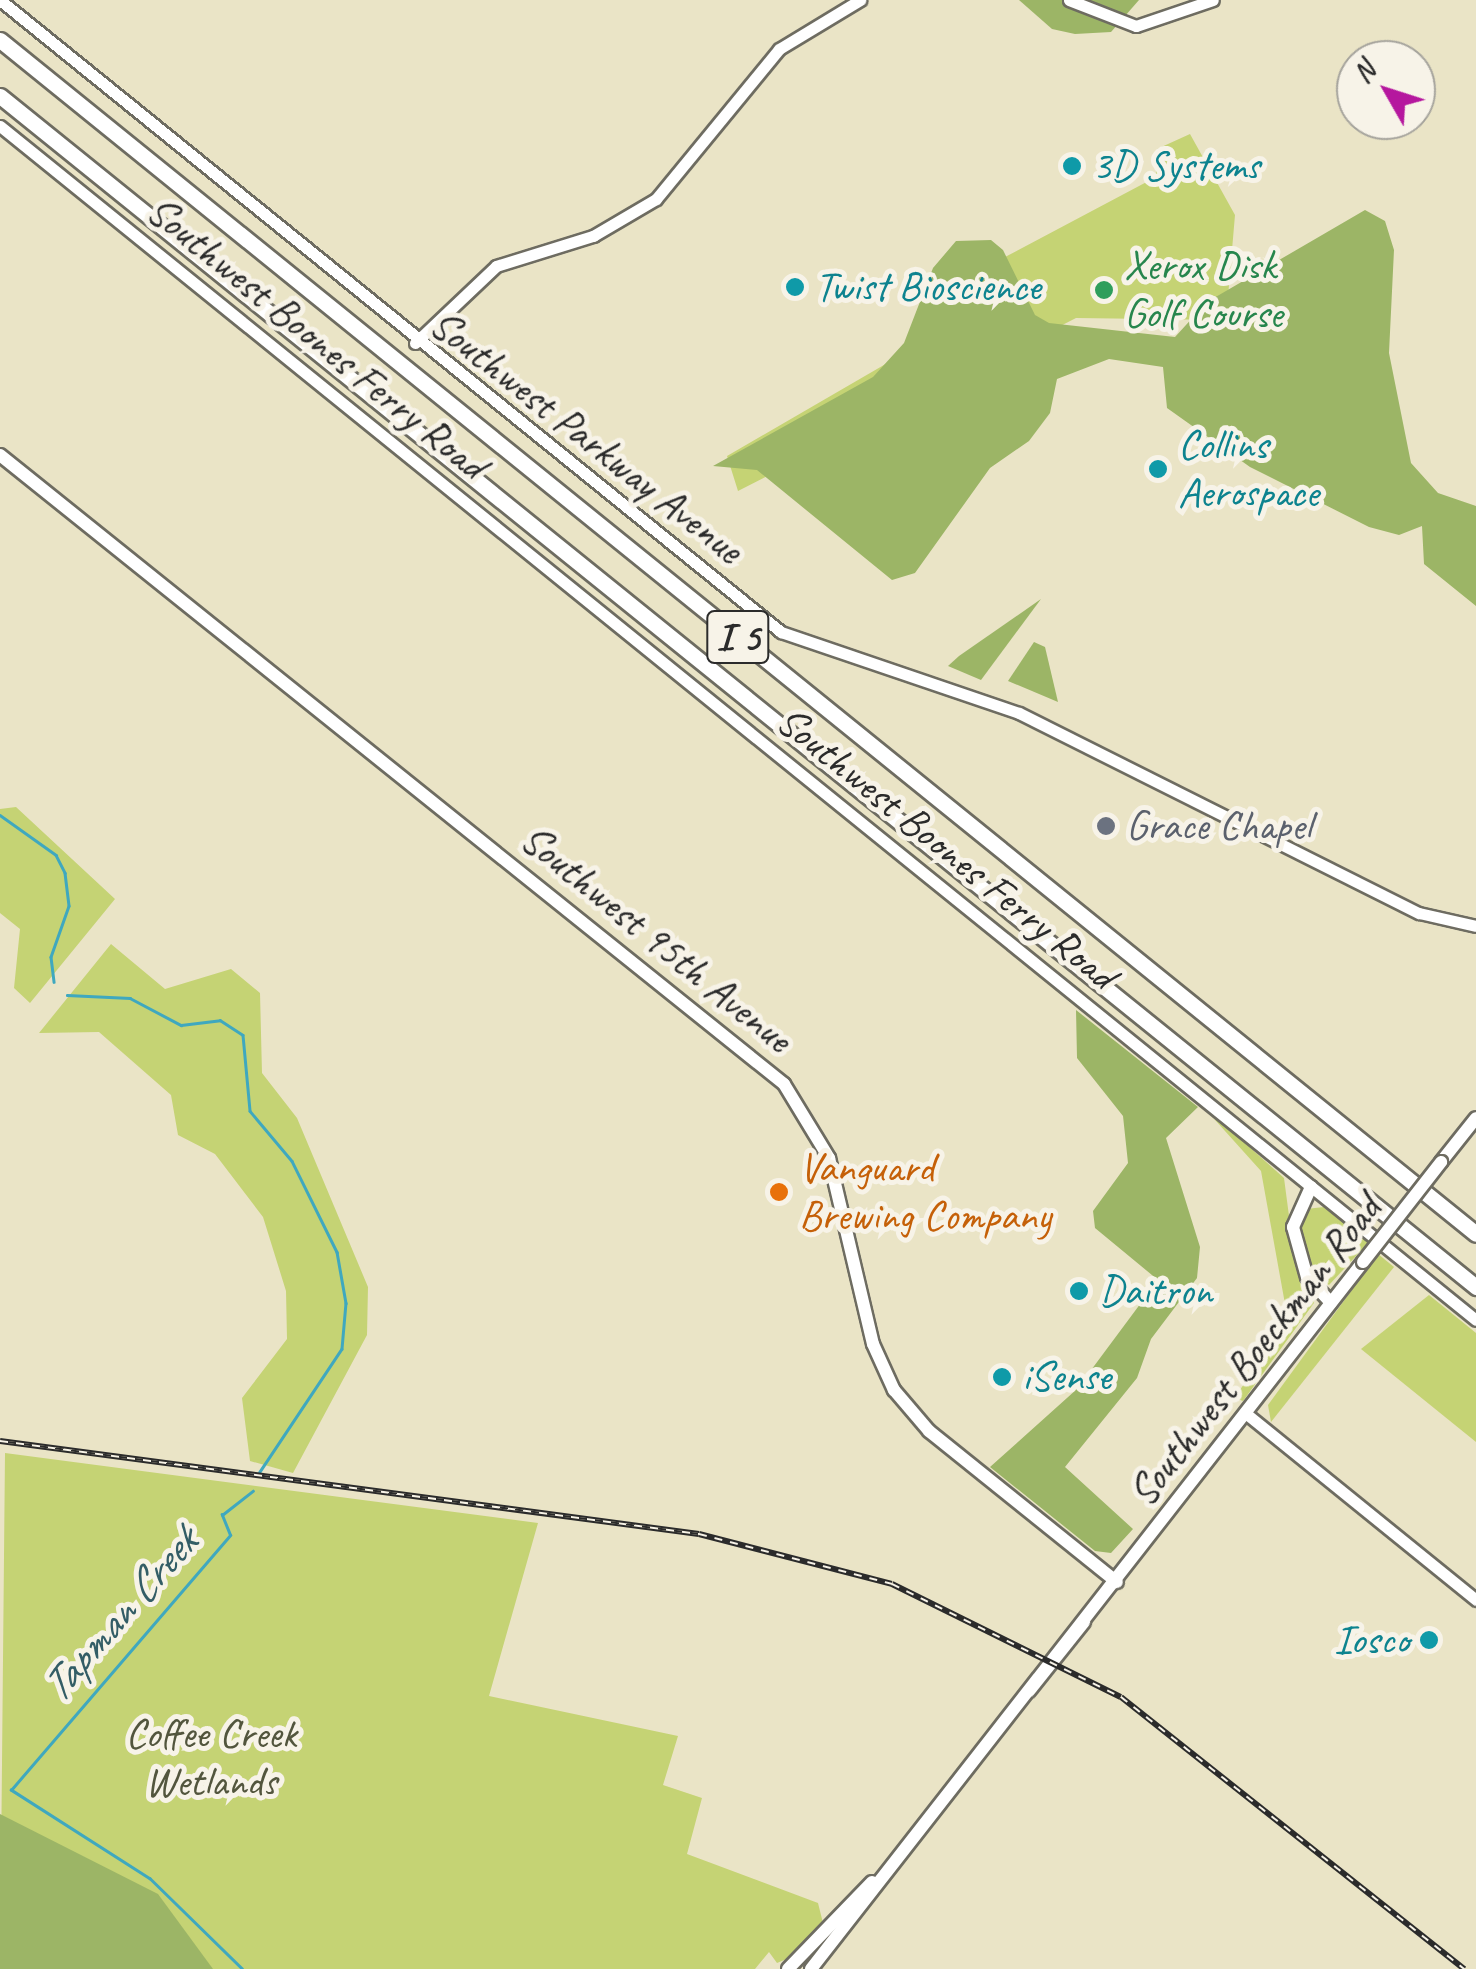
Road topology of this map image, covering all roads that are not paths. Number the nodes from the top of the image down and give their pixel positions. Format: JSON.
{"nodes":[{"id":1,"x":0,"y":0,"type":"edge"},
{"id":2,"x":860,"y":0,"type":"edge"},
{"id":3,"x":1069,"y":0,"type":"edge"},
{"id":4,"x":1214,"y":0,"type":"edge"},
{"id":5,"x":0,"y":40,"type":"edge"},
{"id":6,"x":0,"y":96,"type":"edge"},
{"id":7,"x":0,"y":126,"type":"edge"},
{"id":8,"x":415,"y":342,"type":"junction"},
{"id":9,"x":0,"y":455,"type":"edge"},
{"id":10,"x":1476,"y":926,"type":"edge"},
{"id":11,"x":1476,"y":1118,"type":"edge"},
{"id":12,"x":1311,"y":1186,"type":"junction"},
{"id":13,"x":1476,"y":1234,"type":"edge"},
{"id":14,"x":1476,"y":1287,"type":"edge"},
{"id":15,"x":1330,"y":1304,"type":"junction"},
{"id":16,"x":1476,"y":1320,"type":"edge"},
{"id":17,"x":1249,"y":1416,"type":"junction"},
{"id":18,"x":1116,"y":1582,"type":"junction"},
{"id":19,"x":1476,"y":1600,"type":"edge"},
{"id":20,"x":874,"y":1881,"type":"junction"},
{"id":21,"x":788,"y":1969,"type":"edge"},
{"id":22,"x":811,"y":1969,"type":"edge"}],
"edges":[{"from":1,"to":8,"type":"street","name":"Southwest Parkway Avenue"},
{"from":2,"to":8,"type":"street"},
{"from":3,"to":4,"type":"street"},
{"from":5,"to":13,"type":"highway","number":"I 5"},
{"from":6,"to":14,"type":"highway","number":"I 5"},
{"from":7,"to":12,"type":"street","name":"Southwest Boones Ferry Road"},
{"from":8,"to":10,"type":"street","name":"Southwest Parkway Avenue"},
{"from":9,"to":18,"type":"main road","name":"Southwest 95th Avenue"},
{"from":11,"to":15,"type":"main road","name":"Southwest Boeckman Road","bridge":true},
{"from":12,"to":15,"type":"main road"},
{"from":12,"to":16,"type":"street","name":"Southwest Boones Ferry Road"},
{"from":15,"to":17,"type":"main road","name":"Southwest Boeckman Road"},
{"from":17,"to":18,"type":"main road","name":"Southwest Boeckman Road"},
{"from":17,"to":19,"type":"street"},
{"from":18,"to":20,"type":"main road","name":"Southwest Boeckman Road"},
{"from":20,"to":21,"type":"main road","name":"Southwest Boeckman Road"},
{"from":20,"to":22,"type":"main road","name":"Southwest Boeckman Road"}]}
